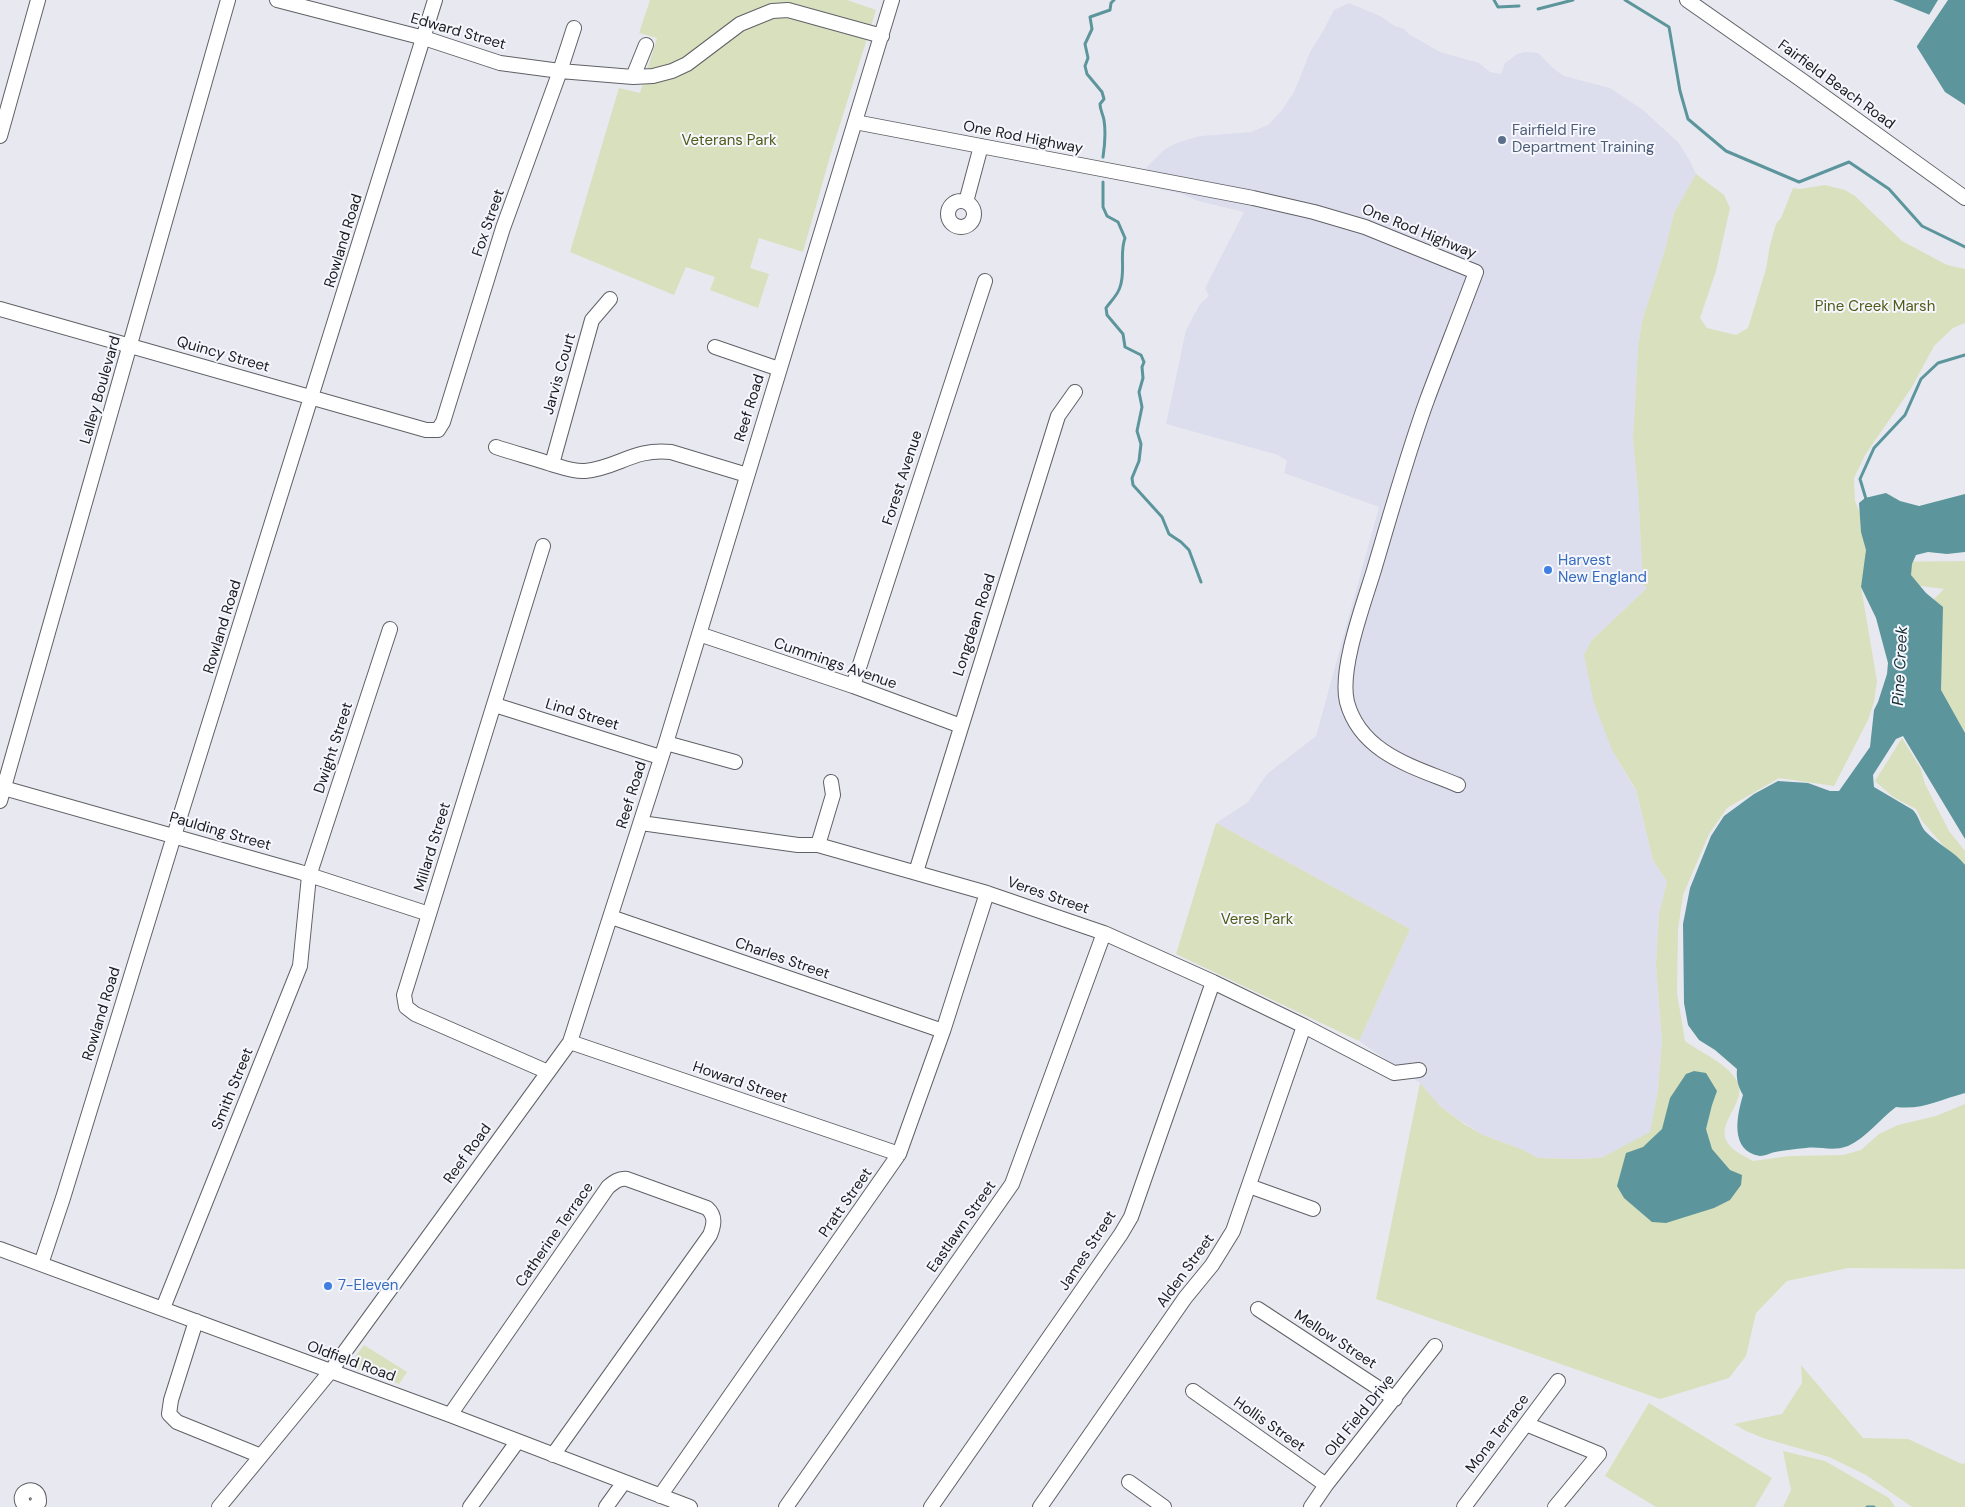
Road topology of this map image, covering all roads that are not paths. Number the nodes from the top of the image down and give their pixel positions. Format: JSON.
{"nodes":[{"id":1,"x":38,"y":0,"type":"edge"},
{"id":2,"x":228,"y":0,"type":"edge"},
{"id":3,"x":278,"y":0,"type":"edge"},
{"id":4,"x":436,"y":0,"type":"edge"},
{"id":5,"x":892,"y":0,"type":"edge"},
{"id":6,"x":1687,"y":0,"type":"edge"},
{"id":7,"x":574,"y":28,"type":"dead end"},
{"id":8,"x":882,"y":36,"type":"junction"},
{"id":9,"x":424,"y":38,"type":"junction"},
{"id":10,"x":646,"y":45,"type":"dead end"},
{"id":11,"x":560,"y":71,"type":"junction"},
{"id":12,"x":633,"y":76,"type":"junction"},
{"id":13,"x":855,"y":122,"type":"junction"},
{"id":14,"x":0,"y":136,"type":"edge"},
{"id":15,"x":982,"y":146,"type":"junction"},
{"id":16,"x":1965,"y":198,"type":"edge"},
{"id":17,"x":966,"y":202,"type":"dead end"},
{"id":18,"x":985,"y":281,"type":"dead end"},
{"id":19,"x":610,"y":299,"type":"dead end"},
{"id":20,"x":0,"y":309,"type":"edge"},
{"id":21,"x":131,"y":346,"type":"junction"},
{"id":22,"x":715,"y":347,"type":"dead end"},
{"id":23,"x":779,"y":369,"type":"junction"},
{"id":24,"x":1075,"y":392,"type":"dead end"},
{"id":25,"x":312,"y":398,"type":"junction"},
{"id":26,"x":438,"y":430,"type":"joint"},
{"id":27,"x":496,"y":447,"type":"dead end"},
{"id":28,"x":552,"y":464,"type":"junction"},
{"id":29,"x":747,"y":475,"type":"junction"},
{"id":30,"x":543,"y":546,"type":"dead end"},
{"id":31,"x":390,"y":630,"type":"dead end"},
{"id":32,"x":699,"y":634,"type":"junction"},
{"id":33,"x":853,"y":686,"type":"junction"},
{"id":34,"x":495,"y":705,"type":"junction"},
{"id":35,"x":960,"y":726,"type":"junction"},
{"id":36,"x":666,"y":743,"type":"junction"},
{"id":37,"x":660,"y":756,"type":"junction"},
{"id":38,"x":735,"y":762,"type":"dead end"},
{"id":39,"x":831,"y":782,"type":"dead end"},
{"id":40,"x":1458,"y":784,"type":"dead end"},
{"id":41,"x":1,"y":792,"type":"edge"},
{"id":42,"x":641,"y":823,"type":"junction"},
{"id":43,"x":174,"y":836,"type":"junction"},
{"id":44,"x":818,"y":845,"type":"junction"},
{"id":45,"x":916,"y":872,"type":"junction"},
{"id":46,"x":309,"y":876,"type":"junction"},
{"id":47,"x":988,"y":893,"type":"junction"},
{"id":48,"x":430,"y":914,"type":"junction"},
{"id":49,"x":611,"y":917,"type":"junction"},
{"id":50,"x":1104,"y":933,"type":"junction"},
{"id":51,"x":1213,"y":982,"type":"junction"},
{"id":52,"x":1304,"y":1026,"type":"junction"},
{"id":53,"x":943,"y":1031,"type":"junction"},
{"id":54,"x":570,"y":1042,"type":"junction"},
{"id":55,"x":1419,"y":1070,"type":"dead end"},
{"id":56,"x":548,"y":1072,"type":"junction"},
{"id":57,"x":899,"y":1154,"type":"junction"},
{"id":58,"x":1249,"y":1186,"type":"junction"},
{"id":59,"x":1314,"y":1209,"type":"dead end"},
{"id":60,"x":0,"y":1249,"type":"edge"},
{"id":61,"x":41,"y":1264,"type":"junction"},
{"id":62,"x":163,"y":1308,"type":"junction"},
{"id":63,"x":1258,"y":1309,"type":"dead end"},
{"id":64,"x":196,"y":1321,"type":"junction"},
{"id":65,"x":1436,"y":1346,"type":"dead end"},
{"id":66,"x":330,"y":1372,"type":"junction"},
{"id":67,"x":1558,"y":1381,"type":"dead end"},
{"id":68,"x":1193,"y":1391,"type":"dead end"},
{"id":69,"x":1395,"y":1399,"type":"junction"},
{"id":70,"x":450,"y":1415,"type":"junction"},
{"id":71,"x":1526,"y":1424,"type":"junction"},
{"id":72,"x":517,"y":1442,"type":"junction"},
{"id":73,"x":553,"y":1455,"type":"junction"},
{"id":74,"x":261,"y":1456,"type":"junction"},
{"id":75,"x":624,"y":1482,"type":"junction"},
{"id":76,"x":1129,"y":1482,"type":"dead end"},
{"id":77,"x":1326,"y":1485,"type":"junction"},
{"id":78,"x":660,"y":1496,"type":"junction"},
{"id":79,"x":1316,"y":1505,"type":"edge"},
{"id":80,"x":219,"y":1507,"type":"edge"},
{"id":81,"x":470,"y":1507,"type":"edge"},
{"id":82,"x":606,"y":1507,"type":"edge"},
{"id":83,"x":690,"y":1507,"type":"edge"},
{"id":84,"x":786,"y":1507,"type":"edge"},
{"id":85,"x":931,"y":1507,"type":"edge"},
{"id":86,"x":1040,"y":1507,"type":"edge"},
{"id":87,"x":1164,"y":1507,"type":"edge"},
{"id":88,"x":1464,"y":1507,"type":"edge"},
{"id":89,"x":1555,"y":1507,"type":"edge"}],
"edges":[{"from":1,"to":14,"type":"street"},
{"from":2,"to":21,"type":"street","name":"Lalley Boulevard"},
{"from":3,"to":9,"type":"street","name":"Edward Street"},
{"from":4,"to":9,"type":"street","name":"Rowland Road"},
{"from":5,"to":8,"type":"street","name":"Reef Road"},
{"from":6,"to":16,"type":"street","name":"Fairfield Beach Road"},
{"from":7,"to":11,"type":"street","name":"Fox Street"},
{"from":8,"to":12,"type":"street","name":"Edward Street"},
{"from":8,"to":13,"type":"street","name":"Reef Road"},
{"from":9,"to":11,"type":"street","name":"Edward Street"},
{"from":9,"to":25,"type":"street","name":"Rowland Road"},
{"from":10,"to":12,"type":"street"},
{"from":11,"to":12,"type":"street","name":"Edward Street"},
{"from":11,"to":26,"type":"street","name":"Fox Street"},
{"from":13,"to":15,"type":"street","name":"One Rod Highway"},
{"from":13,"to":23,"type":"street","name":"Reef Road"},
{"from":15,"to":17,"type":"street"},
{"from":15,"to":40,"type":"street","name":"One Rod Highway"},
{"from":18,"to":33,"type":"street","name":"Forest Avenue"},
{"from":19,"to":28,"type":"street","name":"Jarvis Court"},
{"from":20,"to":21,"type":"street","name":"Quincy Street"},
{"from":21,"to":25,"type":"street","name":"Quincy Street"},
{"from":21,"to":41,"type":"street","name":"Lalley Boulevard"},
{"from":22,"to":23,"type":"street"},
{"from":23,"to":29,"type":"street","name":"Reef Road"},
{"from":24,"to":35,"type":"street","name":"Longdean Road"},
{"from":25,"to":26,"type":"street","name":"Quincy Street"},
{"from":25,"to":43,"type":"street","name":"Rowland Road"},
{"from":27,"to":28,"type":"street"},
{"from":28,"to":29,"type":"street"},
{"from":29,"to":32,"type":"street","name":"Reef Road"},
{"from":30,"to":34,"type":"street","name":"Millard Street"},
{"from":31,"to":46,"type":"street","name":"Dwight Street"},
{"from":32,"to":33,"type":"street","name":"Cummings Avenue"},
{"from":32,"to":36,"type":"street","name":"Reef Road"},
{"from":33,"to":35,"type":"street","name":"Cummings Avenue"},
{"from":34,"to":37,"type":"street","name":"Lind Street"},
{"from":34,"to":48,"type":"street","name":"Millard Street"},
{"from":35,"to":45,"type":"street","name":"Longdean Road"},
{"from":36,"to":37,"type":"street","name":"Reef Road"},
{"from":36,"to":38,"type":"street"},
{"from":37,"to":42,"type":"street","name":"Reef Road"},
{"from":39,"to":44,"type":"street"},
{"from":41,"to":43,"type":"street","name":"Paulding Street"},
{"from":42,"to":44,"type":"street","name":"Veres Street"},
{"from":42,"to":49,"type":"street","name":"Reef Road"},
{"from":43,"to":46,"type":"street","name":"Paulding Street"},
{"from":43,"to":61,"type":"street","name":"Rowland Road"},
{"from":44,"to":45,"type":"street","name":"Veres Street"},
{"from":45,"to":47,"type":"street","name":"Veres Street"},
{"from":46,"to":48,"type":"street","name":"Paulding Street"},
{"from":46,"to":62,"type":"street","name":"Smith Street"},
{"from":47,"to":50,"type":"street","name":"Veres Street"},
{"from":47,"to":53,"type":"street","name":"Pratt Street"},
{"from":48,"to":56,"type":"street","name":"Millard Street"},
{"from":49,"to":53,"type":"street","name":"Charles Street"},
{"from":49,"to":54,"type":"street","name":"Reef Road"},
{"from":50,"to":51,"type":"street","name":"Veres Street"},
{"from":50,"to":84,"type":"street","name":"Eastlawn Street"},
{"from":51,"to":52,"type":"street","name":"Veres Street"},
{"from":51,"to":85,"type":"street","name":"James Street"},
{"from":52,"to":55,"type":"street","name":"Veres Street"},
{"from":52,"to":58,"type":"street","name":"Alden Street"},
{"from":53,"to":57,"type":"street","name":"Pratt Street"},
{"from":54,"to":56,"type":"street","name":"Reef Road"},
{"from":54,"to":57,"type":"street","name":"Howard Street"},
{"from":56,"to":66,"type":"street","name":"Reef Road"},
{"from":57,"to":78,"type":"street","name":"Pratt Street"},
{"from":58,"to":59,"type":"street"},
{"from":58,"to":86,"type":"street","name":"Alden Street"},
{"from":60,"to":61,"type":"street","name":"Oldfield Road"},
{"from":61,"to":62,"type":"street","name":"Oldfield Road"},
{"from":62,"to":64,"type":"street","name":"Oldfield Road"},
{"from":63,"to":69,"type":"street","name":"Mellow Street"},
{"from":64,"to":66,"type":"street","name":"Oldfield Road"},
{"from":64,"to":74,"type":"street"},
{"from":65,"to":69,"type":"street","name":"Old Field Drive"},
{"from":66,"to":70,"type":"street","name":"Oldfield Road"},
{"from":66,"to":74,"type":"street","name":"Reef Road"},
{"from":67,"to":71,"type":"street","name":"Mona Terrace"},
{"from":68,"to":77,"type":"street","name":"Hollis Street"},
{"from":69,"to":77,"type":"street","name":"Old Field Drive"},
{"from":70,"to":72,"type":"street","name":"Oldfield Road"},
{"from":70,"to":73,"type":"street","name":"Catherine Terrace"},
{"from":71,"to":88,"type":"street","name":"Mona Terrace"},
{"from":71,"to":89,"type":"street"},
{"from":72,"to":73,"type":"street","name":"Oldfield Road"},
{"from":72,"to":81,"type":"street"},
{"from":73,"to":75,"type":"street","name":"Oldfield Road"},
{"from":74,"to":80,"type":"street","name":"Reef Road"},
{"from":75,"to":78,"type":"street","name":"Oldfield Road"},
{"from":75,"to":82,"type":"street"},
{"from":76,"to":87,"type":"street"},
{"from":77,"to":79,"type":"street","name":"Old Field Drive"},
{"from":78,"to":83,"type":"street","name":"Oldfield Road"}]}
